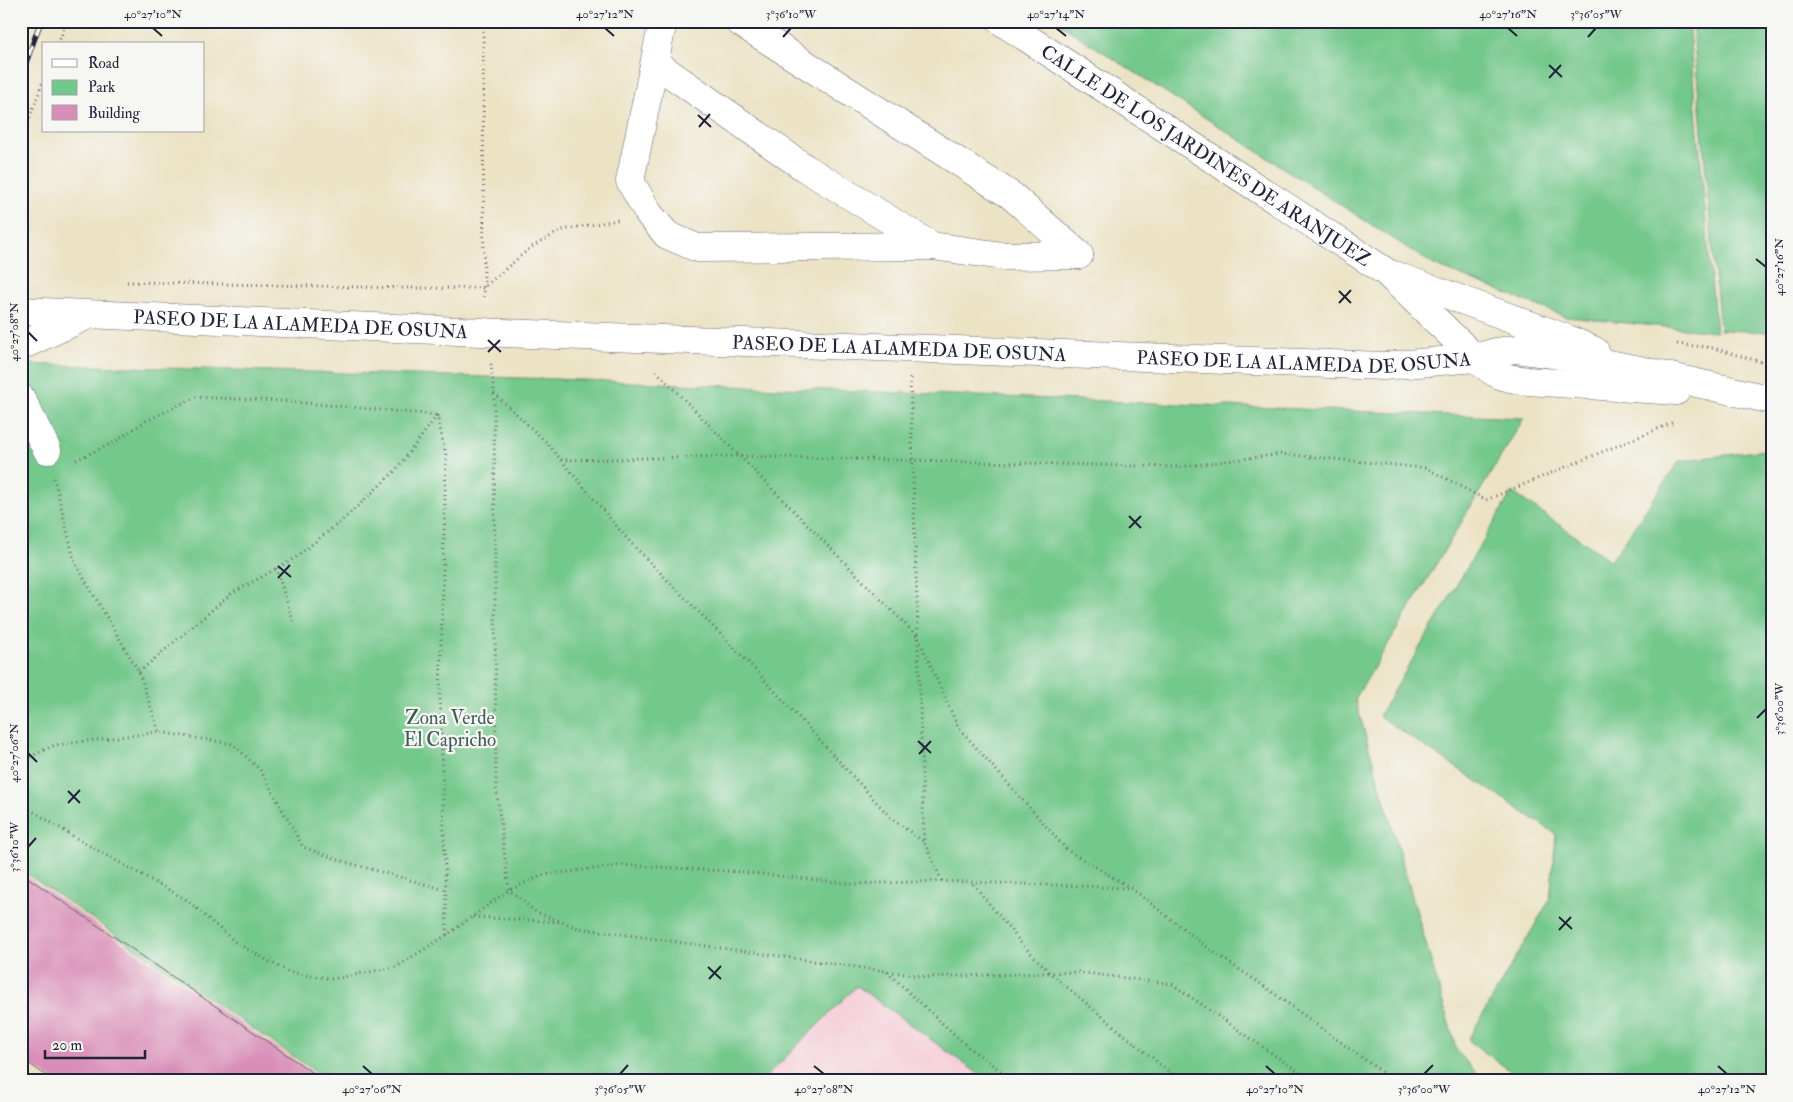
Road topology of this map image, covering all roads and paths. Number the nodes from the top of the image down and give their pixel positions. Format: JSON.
{"nodes":[{"id":1,"x":67,"y":21,"type":"edge"},
{"id":2,"x":483,"y":21,"type":"edge"},
{"id":3,"x":663,"y":21,"type":"edge"},
{"id":4,"x":738,"y":21,"type":"edge"},
{"id":5,"x":1001,"y":21,"type":"edge"},
{"id":6,"x":59,"y":42,"type":"edge"},
{"id":7,"x":655,"y":63,"type":"junction"},
{"id":8,"x":42,"y":84,"type":"edge"},
{"id":9,"x":29,"y":119,"type":"junction"},
{"id":10,"x":21,"y":120,"type":"edge"},
{"id":11,"x":21,"y":142,"type":"edge"},
{"id":12,"x":649,"y":214,"type":"junction"},
{"id":13,"x":932,"y":246,"type":"junction"},
{"id":14,"x":1386,"y":272,"type":"junction"},
{"id":15,"x":120,"y":282,"type":"dead end"},
{"id":16,"x":483,"y":288,"type":"junction"},
{"id":17,"x":484,"y":306,"type":"dead end"},
{"id":18,"x":21,"y":311,"type":"edge"},
{"id":19,"x":89,"y":314,"type":"junction"},
{"id":20,"x":21,"y":346,"type":"edge"},
{"id":21,"x":1475,"y":358,"type":"junction"},
{"id":22,"x":491,"y":363,"type":"dead end"},
{"id":23,"x":653,"y":368,"type":"dead end"},
{"id":24,"x":1635,"y":369,"type":"junction"},
{"id":25,"x":910,"y":377,"type":"dead end"},
{"id":26,"x":1714,"y":386,"type":"junction"},
{"id":27,"x":494,"y":392,"type":"junction"},
{"id":28,"x":21,"y":398,"type":"edge"},
{"id":29,"x":1772,"y":400,"type":"edge"},
{"id":30,"x":438,"y":415,"type":"junction"},
{"id":31,"x":1675,"y":422,"type":"dead end"},
{"id":32,"x":740,"y":456,"type":"junction"},
{"id":33,"x":50,"y":460,"type":"junction"},
{"id":34,"x":561,"y":460,"type":"junction"},
{"id":35,"x":913,"y":461,"type":"junction"},
{"id":36,"x":276,"y":568,"type":"junction"},
{"id":37,"x":293,"y":621,"type":"dead end"},
{"id":38,"x":918,"y":637,"type":"junction"},
{"id":39,"x":139,"y":672,"type":"junction"},
{"id":40,"x":159,"y":732,"type":"junction"},
{"id":41,"x":21,"y":761,"type":"edge"},
{"id":42,"x":21,"y":804,"type":"edge"},
{"id":43,"x":924,"y":842,"type":"junction"},
{"id":44,"x":942,"y":881,"type":"junction"},
{"id":45,"x":972,"y":883,"type":"junction"},
{"id":46,"x":1131,"y":888,"type":"junction"},
{"id":47,"x":446,"y":890,"type":"junction"},
{"id":48,"x":509,"y":890,"type":"junction"},
{"id":49,"x":472,"y":917,"type":"junction"},
{"id":50,"x":562,"y":922,"type":"junction"},
{"id":51,"x":447,"y":934,"type":"junction"},
{"id":52,"x":887,"y":971,"type":"junction"},
{"id":53,"x":1050,"y":973,"type":"junction"},
{"id":54,"x":1014,"y":1081,"type":"edge"},
{"id":55,"x":1180,"y":1081,"type":"edge"},
{"id":56,"x":1312,"y":1081,"type":"edge"},
{"id":57,"x":1394,"y":1081,"type":"edge"}],
"edges":[{"from":1,"to":6,"type":"path"},
{"from":2,"to":16,"type":"path"},
{"from":3,"to":7,"type":"street"},
{"from":4,"to":13,"type":"street"},
{"from":5,"to":14,"type":"street","name":"CALLE DE LOS JARDINES DE ARANJUEZ"},
{"from":7,"to":12,"type":"street"},
{"from":7,"to":13,"type":"street"},
{"from":8,"to":9,"type":"path"},
{"from":9,"to":10,"type":"path"},
{"from":9,"to":11,"type":"path"},
{"from":12,"to":13,"type":"street"},
{"from":12,"to":16,"type":"path"},
{"from":14,"to":21,"type":"street","name":"CALLE DE LOS JARDINES DE ARANJUEZ"},
{"from":14,"to":24,"type":"street","name":"CALLE DE LOS JARDINES DE ARANJUEZ"},
{"from":15,"to":16,"type":"path"},
{"from":16,"to":17,"type":"path"},
{"from":18,"to":19,"type":"street","name":"PASEO DE LA ALAMEDA DE OSUNA"},
{"from":19,"to":20,"type":"street"},
{"from":19,"to":21,"type":"street","name":"PASEO DE LA ALAMEDA DE OSUNA"},
{"from":21,"to":24,"type":"street","name":"PASEO DE LA ALAMEDA DE OSUNA"},
{"from":21,"to":26,"type":"street","name":"CALLE DE LOS JARDINES DE ARANJUEZ"},
{"from":22,"to":27,"type":"path"},
{"from":23,"to":32,"type":"path"},
{"from":24,"to":26,"type":"street","name":"PASEO DE LA ALAMEDA DE OSUNA"},
{"from":25,"to":35,"type":"path"},
{"from":26,"to":29,"type":"street","name":"PASEO DE LA ALAMEDA DE OSUNA"},
{"from":27,"to":34,"type":"path"},
{"from":27,"to":48,"type":"path"},
{"from":28,"to":33,"type":"street"},
{"from":30,"to":33,"type":"path"},
{"from":30,"to":36,"type":"path"},
{"from":30,"to":47,"type":"path"},
{"from":31,"to":35,"type":"path"},
{"from":32,"to":34,"type":"path"},
{"from":32,"to":35,"type":"path"},
{"from":32,"to":38,"type":"path"},
{"from":33,"to":39,"type":"path"},
{"from":34,"to":43,"type":"path"},
{"from":35,"to":38,"type":"path"},
{"from":36,"to":37,"type":"path"},
{"from":36,"to":39,"type":"path"},
{"from":38,"to":43,"type":"path"},
{"from":38,"to":46,"type":"path"},
{"from":39,"to":40,"type":"path"},
{"from":40,"to":41,"type":"path"},
{"from":40,"to":47,"type":"path"},
{"from":42,"to":51,"type":"path"},
{"from":43,"to":44,"type":"path"},
{"from":44,"to":45,"type":"path"},
{"from":44,"to":48,"type":"path"},
{"from":45,"to":46,"type":"path"},
{"from":45,"to":53,"type":"path"},
{"from":46,"to":57,"type":"path"},
{"from":47,"to":51,"type":"path"},
{"from":48,"to":49,"type":"path"},
{"from":48,"to":50,"type":"path"},
{"from":49,"to":50,"type":"path"},
{"from":49,"to":51,"type":"path"},
{"from":50,"to":52,"type":"path"},
{"from":52,"to":53,"type":"path"},
{"from":52,"to":54,"type":"path"},
{"from":53,"to":55,"type":"path"},
{"from":53,"to":56,"type":"path"}]}
